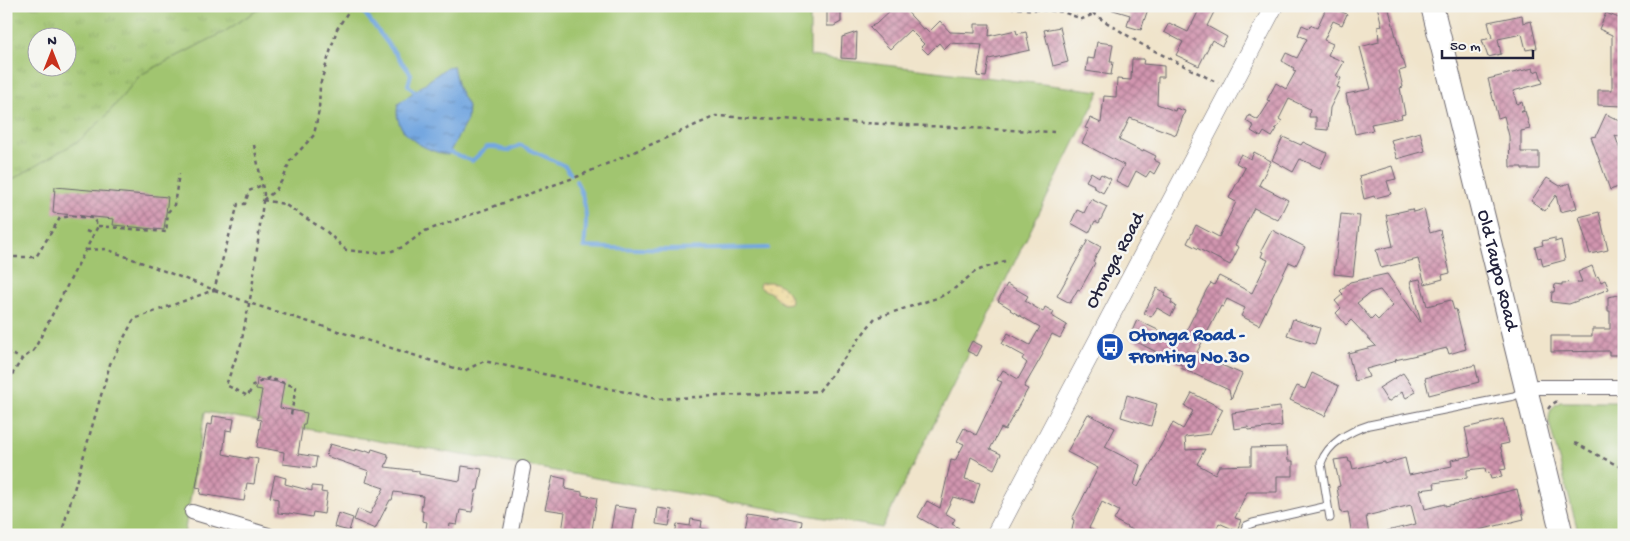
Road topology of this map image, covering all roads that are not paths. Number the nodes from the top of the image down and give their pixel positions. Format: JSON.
{"nodes":[{"id":1,"x":1274,"y":6,"type":"edge"},
{"id":2,"x":1432,"y":6,"type":"edge"},
{"id":3,"x":1624,"y":387,"type":"edge"},
{"id":4,"x":1526,"y":389,"type":"junction"},
{"id":5,"x":523,"y":468,"type":"dead end"},
{"id":6,"x":1328,"y":506,"type":"junction"},
{"id":7,"x":192,"y":512,"type":"dead end"},
{"id":8,"x":1330,"y":518,"type":"dead end"},
{"id":9,"x":268,"y":535,"type":"edge"},
{"id":10,"x":510,"y":535,"type":"edge"},
{"id":11,"x":995,"y":535,"type":"edge"},
{"id":12,"x":1243,"y":535,"type":"edge"},
{"id":13,"x":1562,"y":535,"type":"edge"}],
"edges":[{"from":1,"to":11,"type":"street","name":"Otonga Road"},
{"from":2,"to":4,"type":"highway","name":"Old Taupo Road"},
{"from":3,"to":4,"type":"street"},
{"from":4,"to":6,"type":"lane"},
{"from":4,"to":13,"type":"highway","name":"Old Taupo Road"},
{"from":5,"to":10,"type":"street"},
{"from":6,"to":8,"type":"lane"},
{"from":6,"to":12,"type":"lane"},
{"from":7,"to":9,"type":"street"}]}
